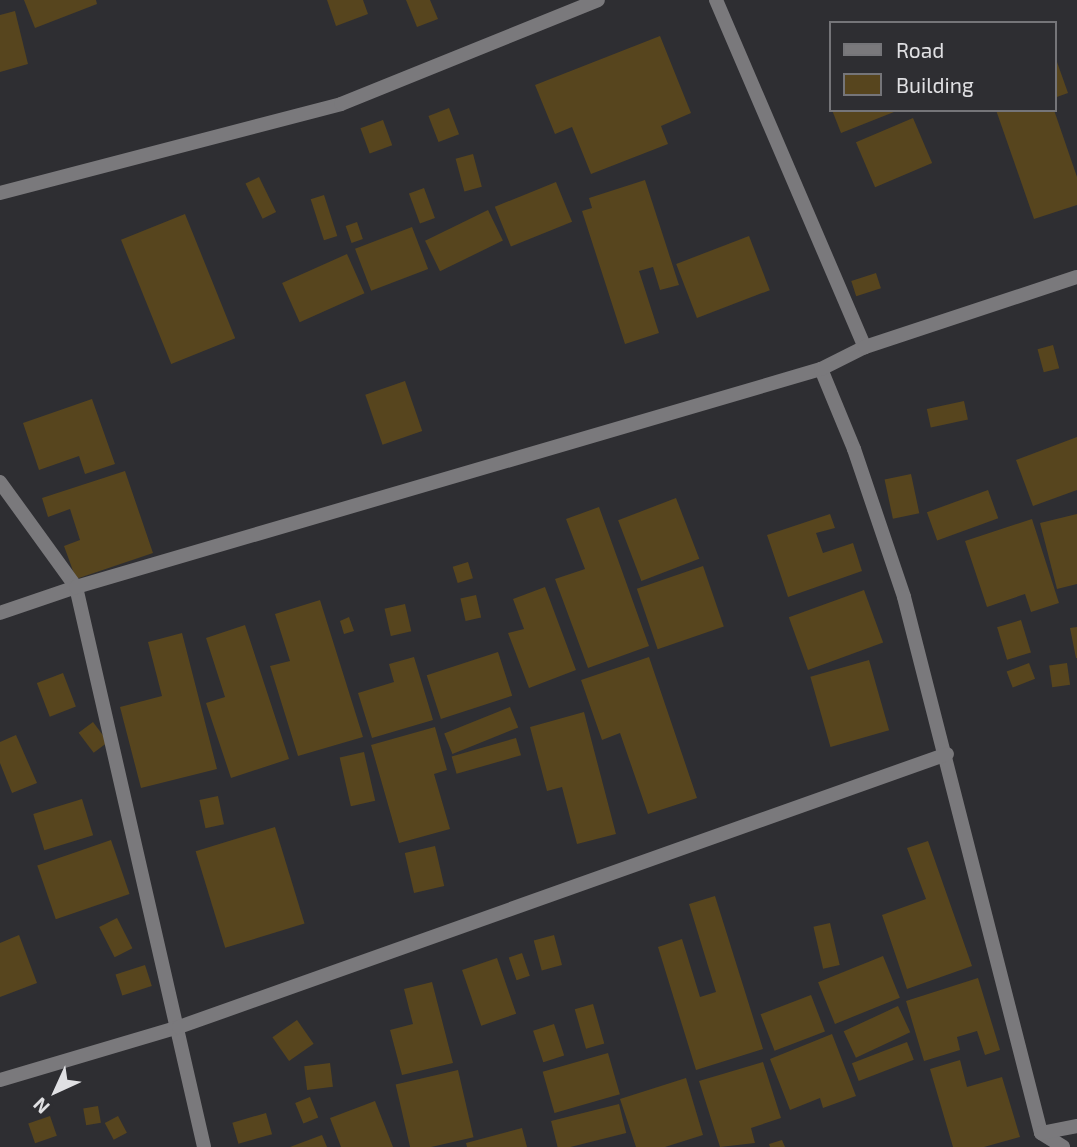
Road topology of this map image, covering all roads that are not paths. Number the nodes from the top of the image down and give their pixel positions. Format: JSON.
{"nodes":[{"id":1,"x":598,"y":0,"type":"edge"},
{"id":2,"x":716,"y":0,"type":"edge"},
{"id":3,"x":0,"y":193,"type":"edge"},
{"id":4,"x":1077,"y":277,"type":"edge"},
{"id":5,"x":865,"y":348,"type":"junction"},
{"id":6,"x":821,"y":369,"type":"junction"},
{"id":7,"x":0,"y":482,"type":"edge"},
{"id":8,"x":76,"y":587,"type":"junction"},
{"id":9,"x":0,"y":613,"type":"edge"},
{"id":10,"x":947,"y":754,"type":"junction"},
{"id":11,"x":179,"y":1027,"type":"junction"},
{"id":12,"x":0,"y":1080,"type":"edge"},
{"id":13,"x":1077,"y":1126,"type":"edge"},
{"id":14,"x":1041,"y":1133,"type":"junction"},
{"id":15,"x":204,"y":1147,"type":"edge"},
{"id":16,"x":1063,"y":1147,"type":"edge"}],
"edges":[{"from":1,"to":3,"type":"street"},
{"from":2,"to":5,"type":"street"},
{"from":4,"to":5,"type":"street"},
{"from":5,"to":6,"type":"street"},
{"from":6,"to":8,"type":"street"},
{"from":6,"to":10,"type":"street"},
{"from":7,"to":8,"type":"street"},
{"from":8,"to":9,"type":"street"},
{"from":8,"to":11,"type":"street"},
{"from":10,"to":11,"type":"street"},
{"from":10,"to":14,"type":"street"},
{"from":11,"to":12,"type":"street"},
{"from":11,"to":15,"type":"street"},
{"from":13,"to":14,"type":"street"},
{"from":14,"to":16,"type":"street"}]}
